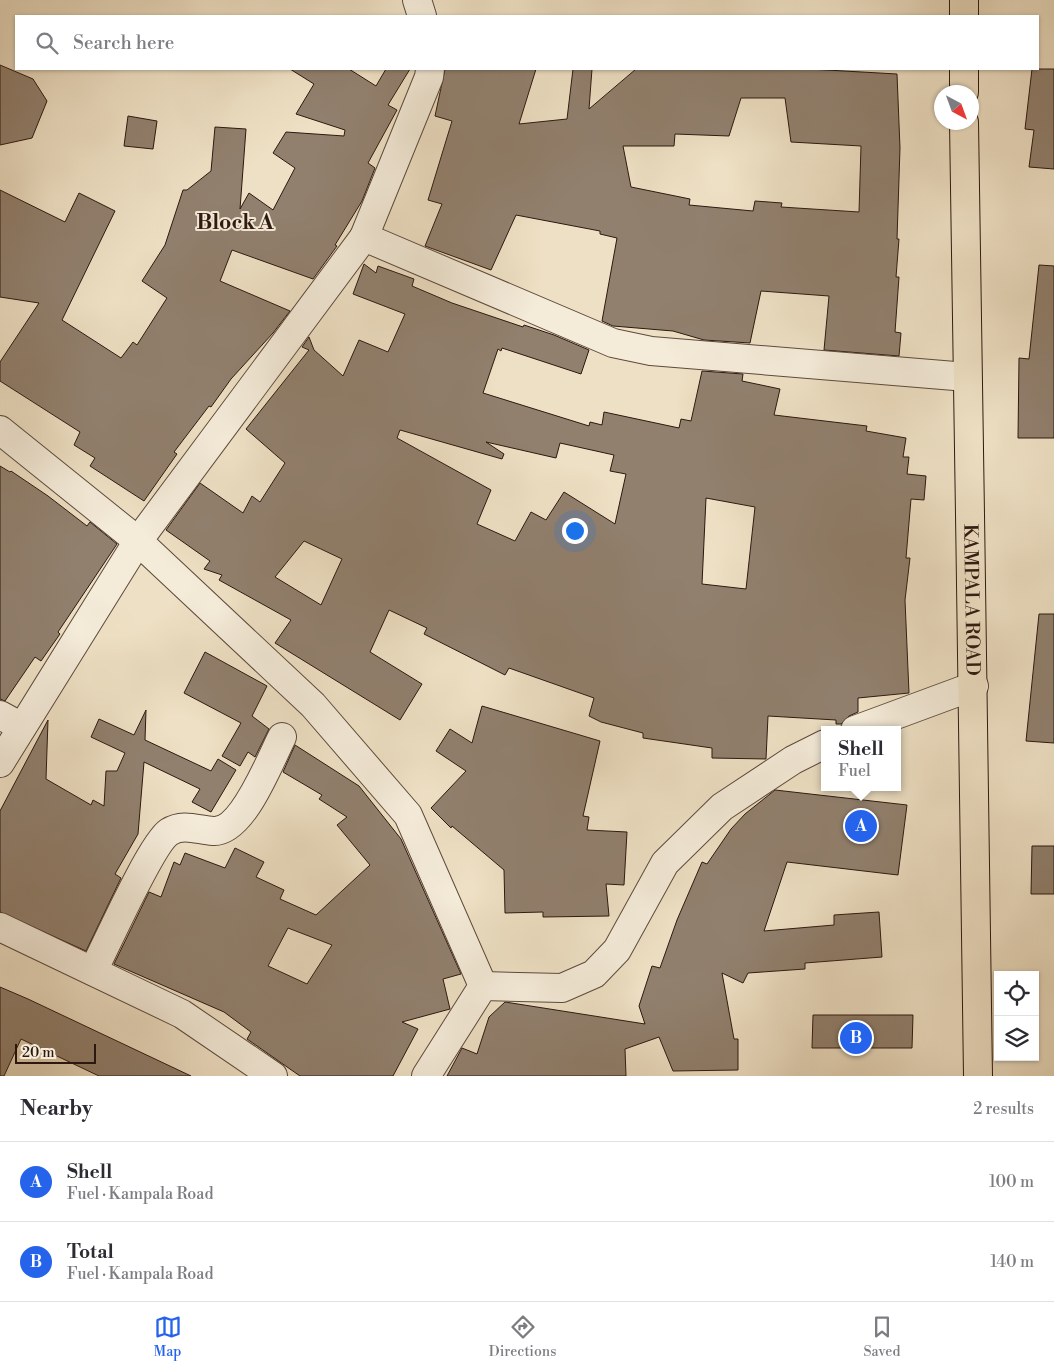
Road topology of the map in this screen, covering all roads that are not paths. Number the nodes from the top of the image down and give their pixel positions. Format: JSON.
{"nodes":[{"id":1,"x":417,"y":0,"type":"edge"},
{"id":2,"x":964,"y":0,"type":"edge"},
{"id":3,"x":422,"y":15,"type":"edge"},
{"id":4,"x":964,"y":15,"type":"edge"},
{"id":5,"x":430,"y":70,"type":"edge"},
{"id":6,"x":964,"y":70,"type":"edge"},
{"id":7,"x":964,"y":85,"type":"edge"},
{"id":8,"x":964,"y":130,"type":"edge"},
{"id":9,"x":364,"y":237,"type":"junction"},
{"id":10,"x":967,"y":377,"type":"junction"},
{"id":11,"x":0,"y":430,"type":"edge"},
{"id":12,"x":138,"y":541,"type":"junction"},
{"id":13,"x":974,"y":686,"type":"junction"},
{"id":14,"x":11,"y":721,"type":"edge"},
{"id":15,"x":866,"y":726,"type":"edge"},
{"id":16,"x":282,"y":736,"type":"dead end"},
{"id":17,"x":821,"y":746,"type":"edge"},
{"id":18,"x":0,"y":763,"type":"edge"},
{"id":19,"x":0,"y":927,"type":"edge"},
{"id":20,"x":93,"y":971,"type":"junction"},
{"id":21,"x":483,"y":986,"type":"junction"},
{"id":22,"x":273,"y":1076,"type":"edge"},
{"id":23,"x":426,"y":1076,"type":"edge"},
{"id":24,"x":978,"y":1076,"type":"edge"}],
"edges":[{"from":1,"to":3,"type":"street"},
{"from":2,"to":4,"type":"main road"},
{"from":5,"to":9,"type":"street"},
{"from":6,"to":7,"type":"main road"},
{"from":8,"to":10,"type":"main road","name":"KAMPALA ROAD"},
{"from":9,"to":10,"type":"street"},
{"from":9,"to":12,"type":"street"},
{"from":10,"to":13,"type":"main road","name":"KAMPALA ROAD"},
{"from":11,"to":12,"type":"street"},
{"from":12,"to":14,"type":"street"},
{"from":12,"to":21,"type":"street"},
{"from":13,"to":15,"type":"street"},
{"from":13,"to":24,"type":"main road","name":"KAMPALA ROAD"},
{"from":14,"to":18,"type":"street"},
{"from":16,"to":20,"type":"street"},
{"from":17,"to":21,"type":"street"},
{"from":19,"to":20,"type":"street"},
{"from":20,"to":22,"type":"street"},
{"from":21,"to":23,"type":"street"}]}
